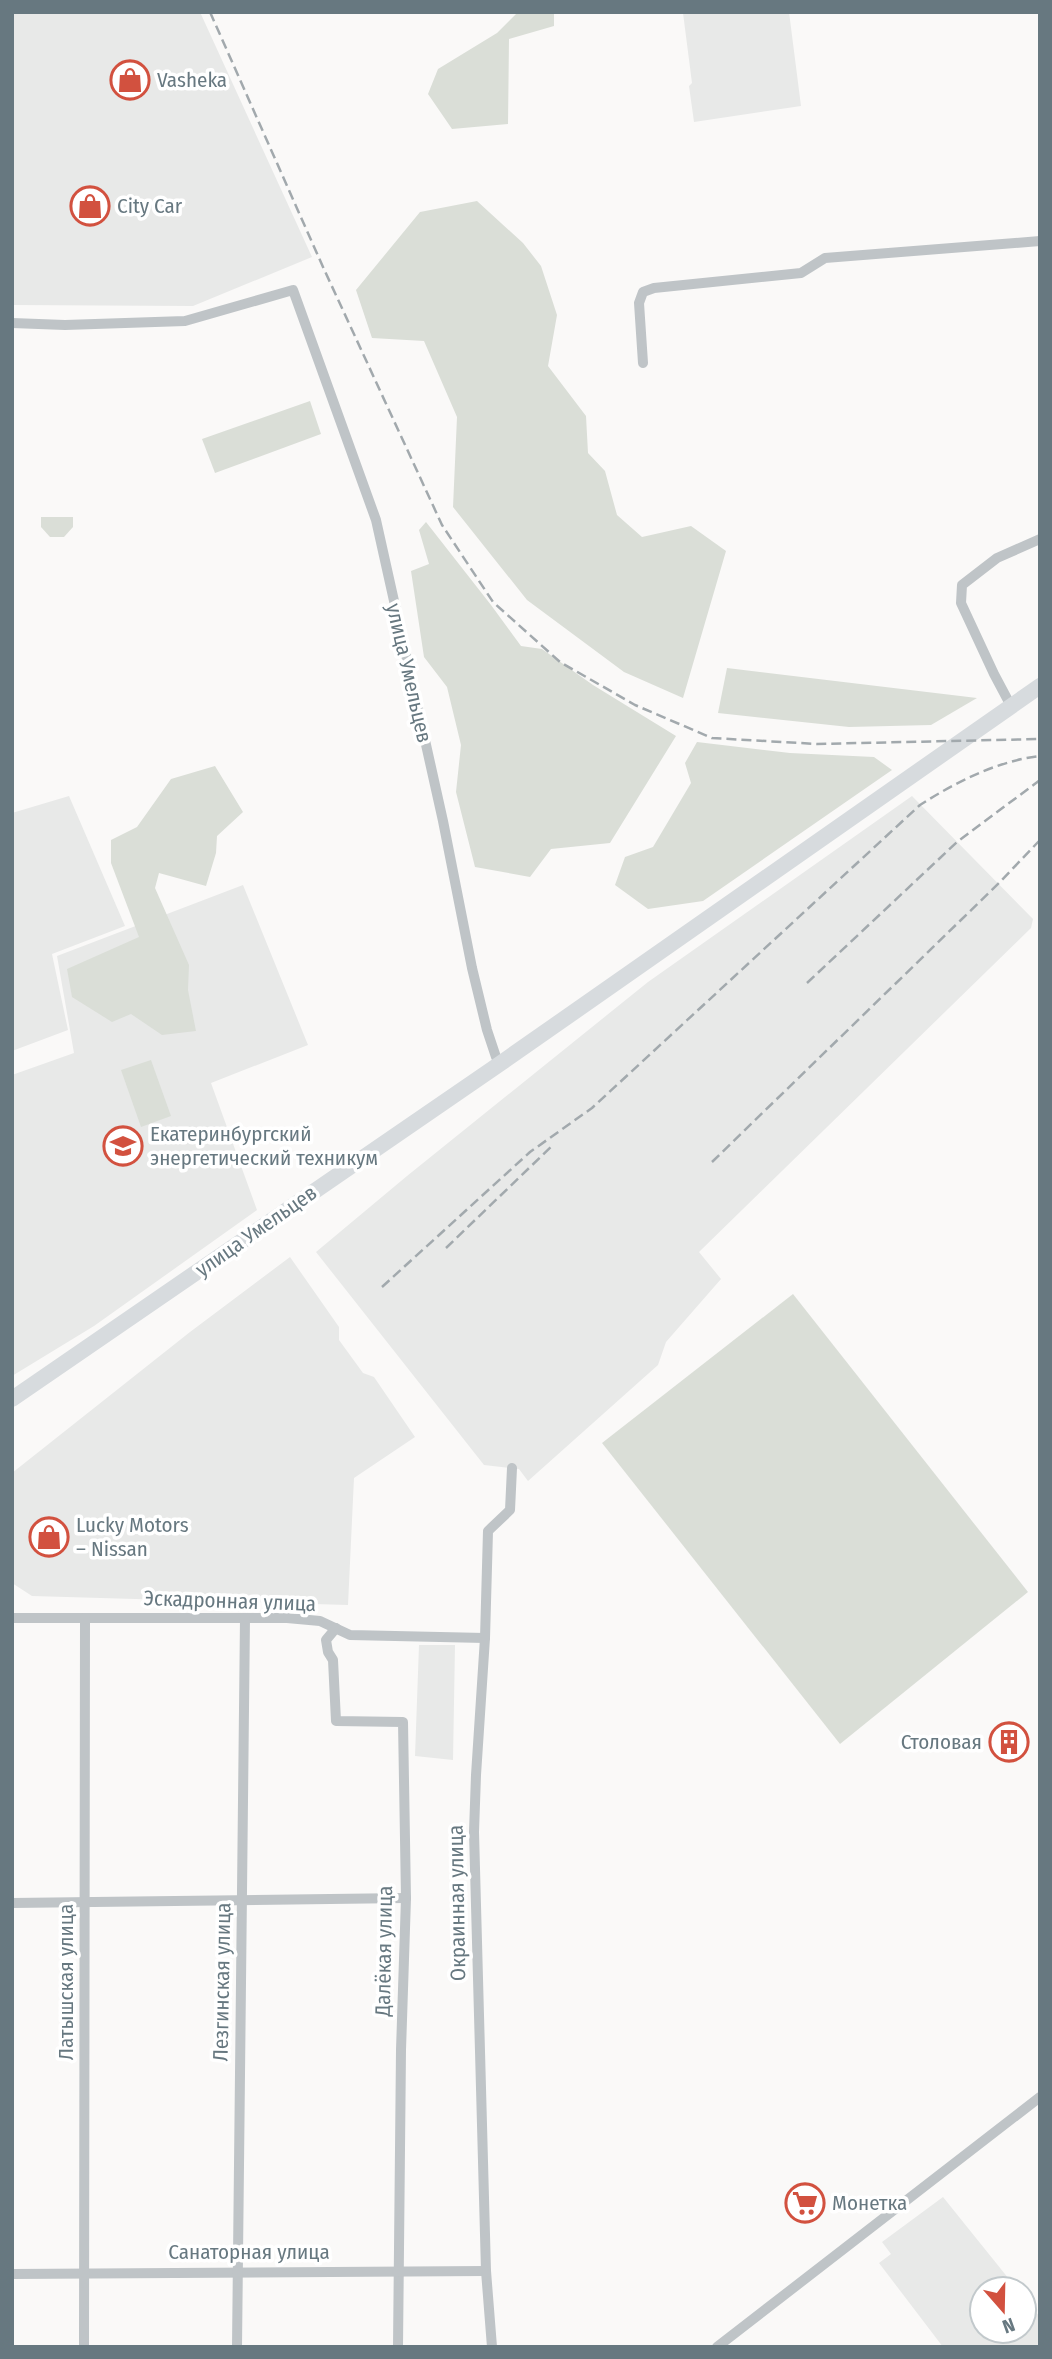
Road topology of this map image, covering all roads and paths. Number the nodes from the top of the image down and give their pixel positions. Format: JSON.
{"nodes":[{"id":1,"x":1040,"y":241,"type":"edge"},
{"id":2,"x":12,"y":323,"type":"edge"},
{"id":3,"x":643,"y":363,"type":"dead end"},
{"id":4,"x":1040,"y":539,"type":"edge"},
{"id":5,"x":1040,"y":686,"type":"edge"},
{"id":6,"x":1011,"y":706,"type":"junction"},
{"id":7,"x":501,"y":1063,"type":"junction"},
{"id":8,"x":12,"y":1399,"type":"edge"},
{"id":9,"x":512,"y":1468,"type":"dead end"},
{"id":10,"x":12,"y":1618,"type":"edge"},
{"id":11,"x":85,"y":1618,"type":"junction"},
{"id":12,"x":245,"y":1618,"type":"junction"},
{"id":13,"x":336,"y":1628,"type":"junction"},
{"id":14,"x":485,"y":1638,"type":"junction"},
{"id":15,"x":406,"y":1898,"type":"junction"},
{"id":16,"x":242,"y":1900,"type":"junction"},
{"id":17,"x":86,"y":1902,"type":"junction"},
{"id":18,"x":12,"y":1903,"type":"edge"},
{"id":19,"x":1040,"y":2097,"type":"edge"},
{"id":20,"x":237,"y":2271,"type":"junction"},
{"id":21,"x":398,"y":2271,"type":"junction"},
{"id":22,"x":486,"y":2271,"type":"junction"},
{"id":23,"x":84,"y":2273,"type":"junction"},
{"id":24,"x":12,"y":2274,"type":"edge"},
{"id":25,"x":84,"y":2347,"type":"edge"},
{"id":26,"x":237,"y":2347,"type":"edge"},
{"id":27,"x":398,"y":2347,"type":"edge"},
{"id":28,"x":492,"y":2347,"type":"edge"},
{"id":29,"x":718,"y":2347,"type":"edge"}],
"edges":[{"from":1,"to":3,"type":"street"},
{"from":2,"to":7,"type":"street","name":"улица Умельцев"},
{"from":4,"to":6,"type":"street"},
{"from":5,"to":6,"type":"street","name":"улица Умельцев"},
{"from":6,"to":7,"type":"street","name":"улица Умельцев"},
{"from":7,"to":8,"type":"street","name":"улица Умельцев"},
{"from":9,"to":14,"type":"street","name":"Окраинная улица"},
{"from":10,"to":11,"type":"street","name":"Эскадронная улица"},
{"from":11,"to":12,"type":"street","name":"Эскадронная улица"},
{"from":11,"to":17,"type":"street","name":"Латышская улица"},
{"from":12,"to":13,"type":"street","name":"Эскадронная улица"},
{"from":12,"to":16,"type":"street","name":"Лезгинская улица"},
{"from":13,"to":14,"type":"street","name":"Эскадронная улица"},
{"from":13,"to":15,"type":"street","name":"Далёкая улица"},
{"from":14,"to":22,"type":"street","name":"Окраинная улица"},
{"from":15,"to":16,"type":"street"},
{"from":15,"to":21,"type":"street","name":"Далёкая улица"},
{"from":16,"to":17,"type":"street"},
{"from":16,"to":20,"type":"street","name":"Лезгинская улица"},
{"from":17,"to":18,"type":"street"},
{"from":17,"to":23,"type":"street","name":"Латышская улица"},
{"from":19,"to":29,"type":"street"},
{"from":20,"to":21,"type":"street","name":"Санаторная улица"},
{"from":20,"to":23,"type":"street","name":"Санаторная улица"},
{"from":20,"to":26,"type":"street","name":"Лезгинская улица"},
{"from":21,"to":22,"type":"street","name":"Санаторная улица"},
{"from":21,"to":27,"type":"street","name":"Далёкая улица"},
{"from":22,"to":28,"type":"street","name":"Окраинная улица"},
{"from":23,"to":24,"type":"street","name":"Санаторная улица"},
{"from":23,"to":25,"type":"street","name":"Латышская улица"}]}
